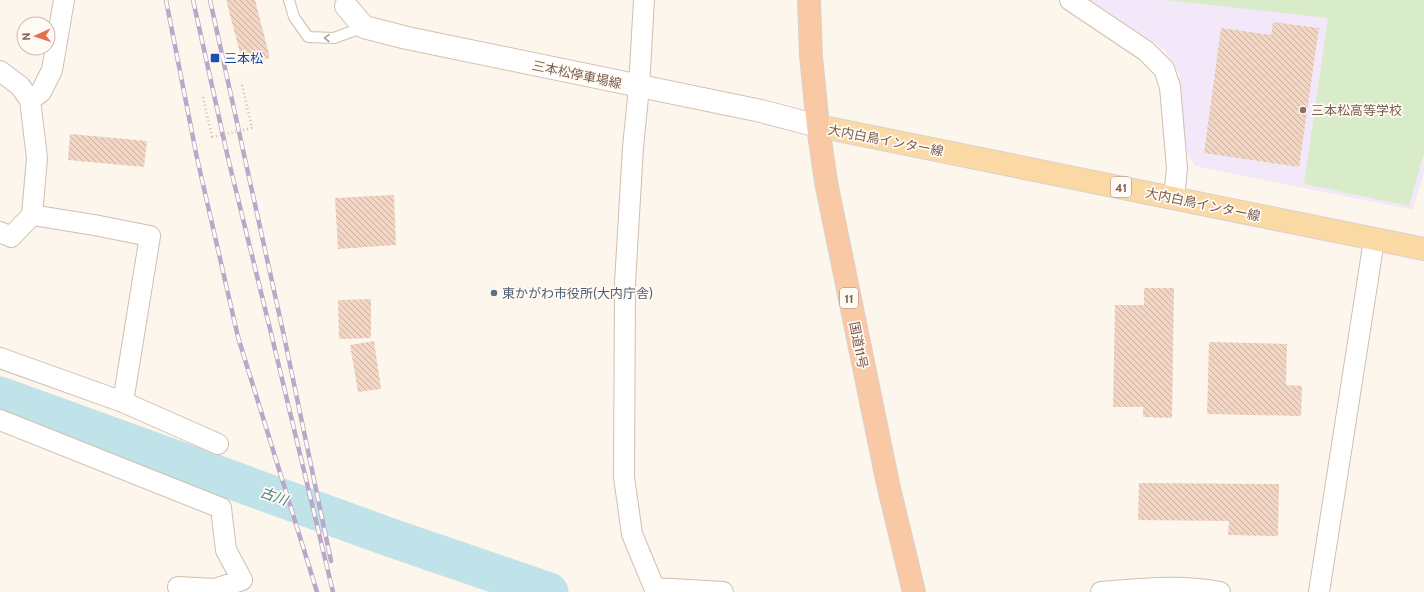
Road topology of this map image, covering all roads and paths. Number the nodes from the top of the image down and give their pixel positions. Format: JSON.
{"nodes":[{"id":1,"x":64,"y":0,"type":"edge"},
{"id":2,"x":289,"y":0,"type":"edge"},
{"id":3,"x":644,"y":0,"type":"edge"},
{"id":4,"x":809,"y":0,"type":"edge"},
{"id":5,"x":1070,"y":0,"type":"edge"},
{"id":6,"x":346,"y":6,"type":"dead end"},
{"id":7,"x":364,"y":27,"type":"junction"},
{"id":8,"x":0,"y":71,"type":"edge"},
{"id":9,"x":242,"y":86,"type":"dead end"},
{"id":10,"x":639,"y":87,"type":"junction"},
{"id":11,"x":202,"y":97,"type":"dead end"},
{"id":12,"x":30,"y":100,"type":"junction"},
{"id":13,"x":818,"y":126,"type":"junction"},
{"id":14,"x":1174,"y":198,"type":"junction"},
{"id":15,"x":32,"y":215,"type":"junction"},
{"id":16,"x":0,"y":232,"type":"edge"},
{"id":17,"x":1374,"y":240,"type":"junction"},
{"id":18,"x":1424,"y":250,"type":"edge"},
{"id":19,"x":0,"y":358,"type":"edge"},
{"id":20,"x":123,"y":402,"type":"junction"},
{"id":21,"x":0,"y":420,"type":"edge"},
{"id":22,"x":218,"y":444,"type":"dead end"},
{"id":23,"x":178,"y":587,"type":"dead end"},
{"id":24,"x":656,"y":590,"type":"edge"},
{"id":25,"x":723,"y":592,"type":"edge"},
{"id":26,"x":914,"y":592,"type":"edge"},
{"id":27,"x":1101,"y":592,"type":"edge"},
{"id":28,"x":1220,"y":592,"type":"edge"},
{"id":29,"x":1319,"y":592,"type":"edge"}],
"edges":[{"from":1,"to":12,"type":"street"},
{"from":7,"to":2,"type":"lane","one_way":true},
{"from":3,"to":10,"type":"street"},
{"from":4,"to":13,"type":"highway","name":"国道11号","number":"11"},
{"from":5,"to":14,"type":"street"},
{"from":6,"to":7,"type":"main road"},
{"from":7,"to":10,"type":"main road","name":"三本松停車場線"},
{"from":8,"to":12,"type":"street"},
{"from":9,"to":11,"type":"path","bridge":true},
{"from":10,"to":13,"type":"main road","name":"三本松停車場線"},
{"from":10,"to":24,"type":"street"},
{"from":12,"to":15,"type":"street"},
{"from":13,"to":14,"type":"main road","name":"大内白鳥インター線","number":"41"},
{"from":13,"to":26,"type":"highway","name":"国道11号","number":"11"},
{"from":14,"to":17,"type":"main road","name":"大内白鳥インター線","number":"41"},
{"from":15,"to":16,"type":"street"},
{"from":15,"to":20,"type":"street"},
{"from":17,"to":18,"type":"main road","name":"大内白鳥インター線","number":"41"},
{"from":17,"to":29,"type":"street"},
{"from":19,"to":20,"type":"street"},
{"from":20,"to":22,"type":"street"},
{"from":21,"to":23,"type":"street"},
{"from":24,"to":25,"type":"street"},
{"from":27,"to":28,"type":"street"}]}
